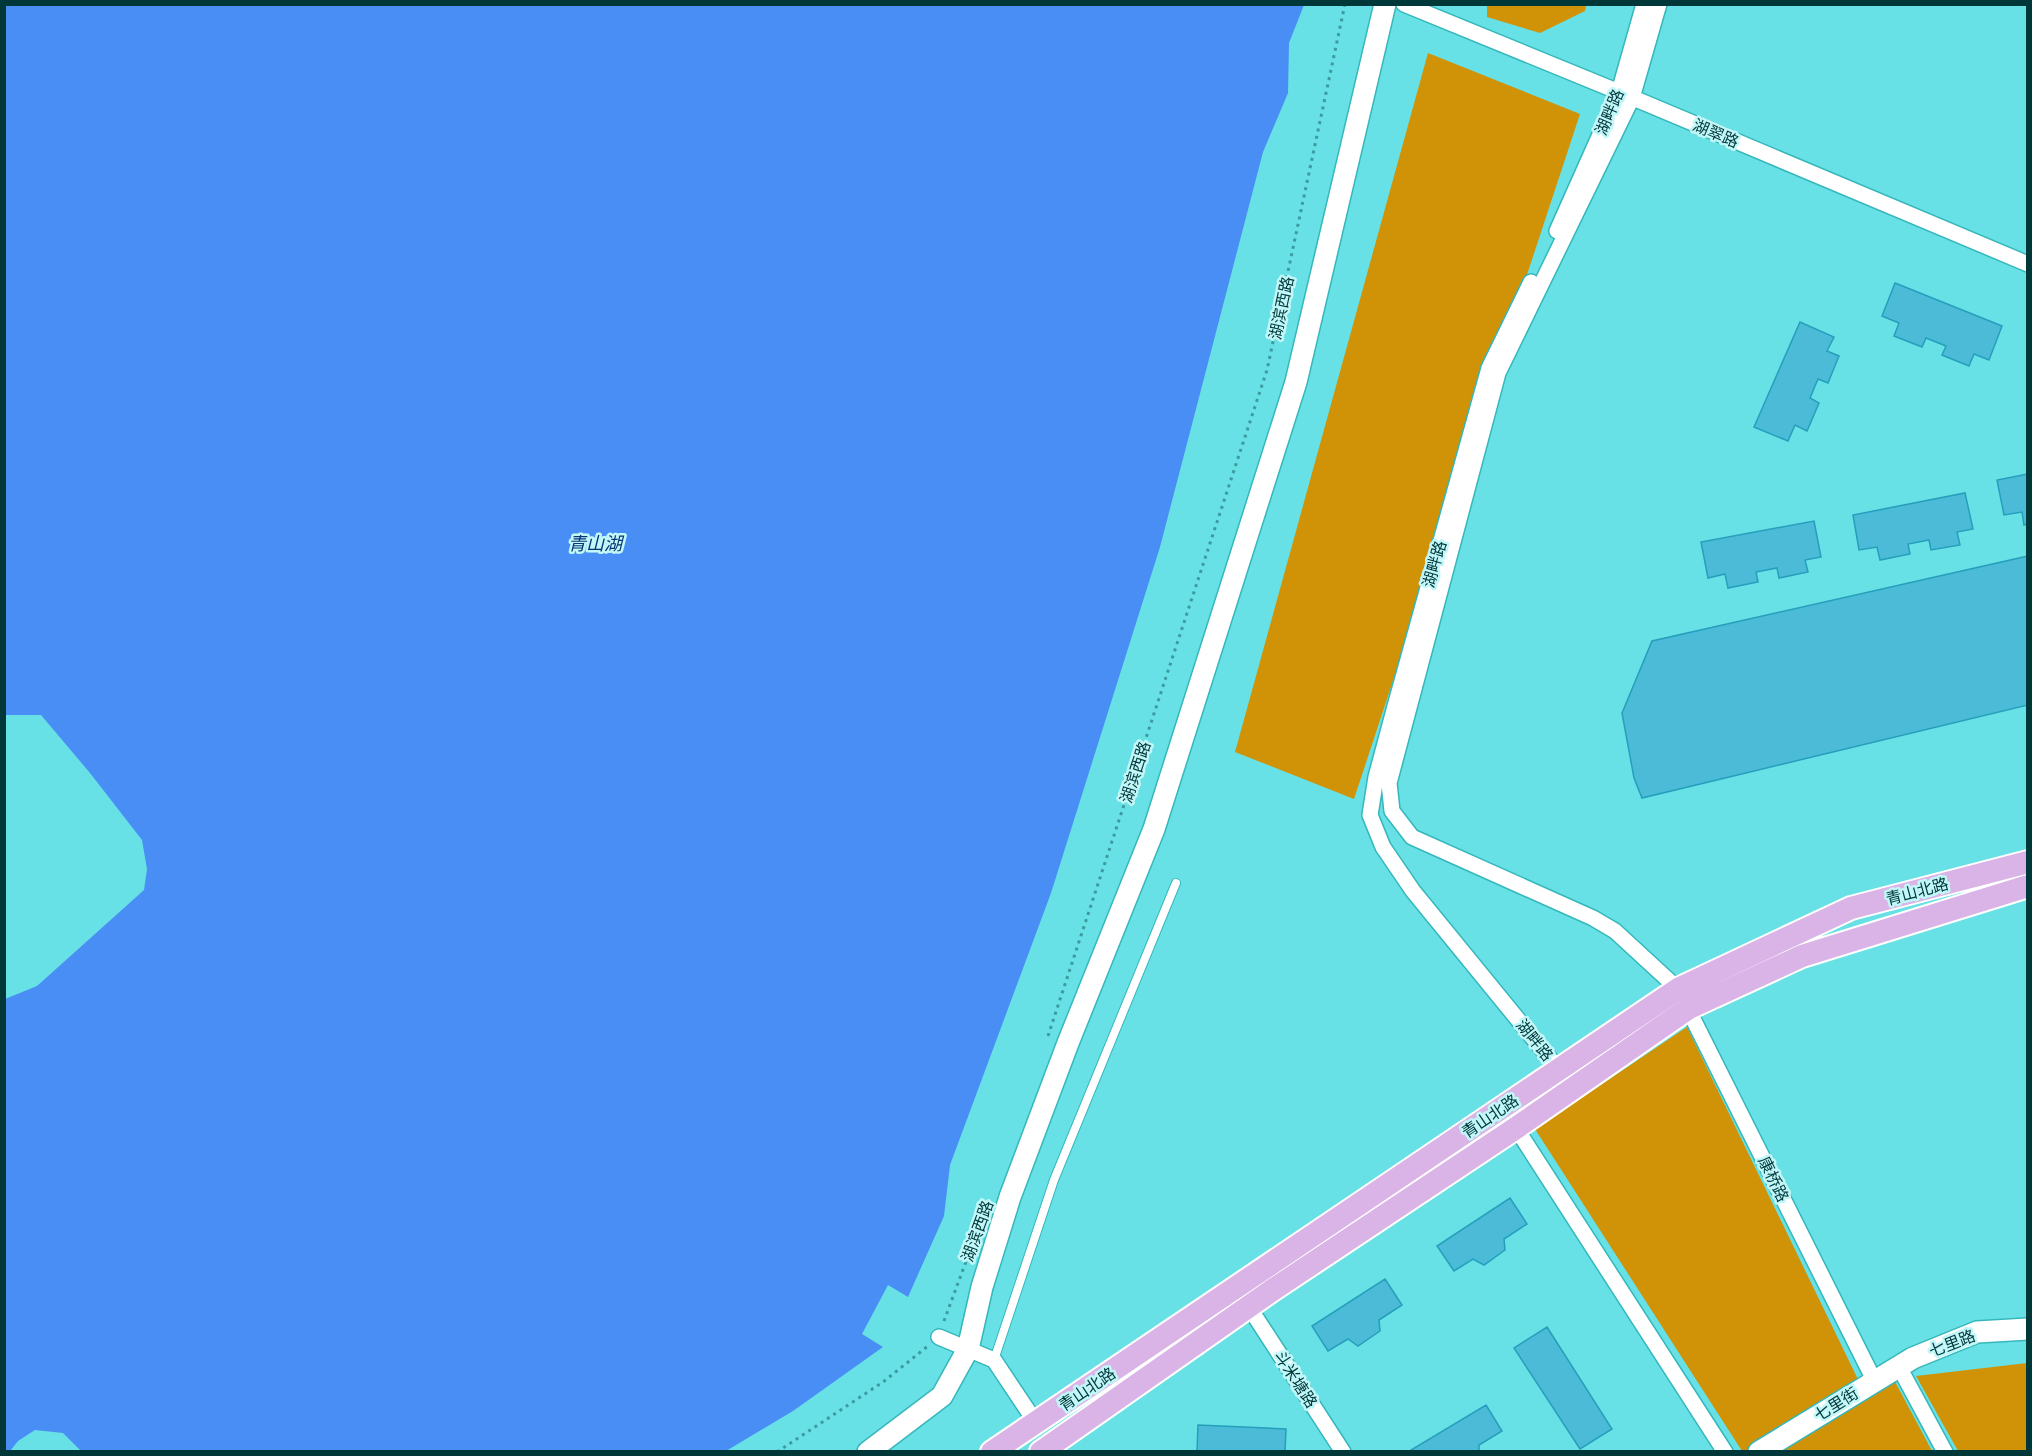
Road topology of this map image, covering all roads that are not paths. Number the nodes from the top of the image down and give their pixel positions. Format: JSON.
{"nodes":[{"id":1,"x":1385,"y":4,"type":"edge"},
{"id":2,"x":1404,"y":4,"type":"edge"},
{"id":3,"x":1644,"y":4,"type":"edge"},
{"id":4,"x":1659,"y":4,"type":"edge"},
{"id":5,"x":1626,"y":95,"type":"junction"},
{"id":6,"x":2028,"y":264,"type":"edge"},
{"id":7,"x":2028,"y":862,"type":"edge"},
{"id":8,"x":1176,"y":884,"type":"dead end"},
{"id":9,"x":2028,"y":886,"type":"edge"},
{"id":10,"x":1678,"y":993,"type":"junction"},
{"id":11,"x":1566,"y":1078,"type":"junction"},
{"id":12,"x":1516,"y":1128,"type":"junction"},
{"id":13,"x":1249,"y":1307,"type":"junction"},
{"id":14,"x":2028,"y":1329,"type":"edge"},
{"id":15,"x":939,"y":1337,"type":"road end"},
{"id":16,"x":968,"y":1349,"type":"junction"},
{"id":17,"x":994,"y":1360,"type":"junction"},
{"id":18,"x":1906,"y":1361,"type":"junction"},
{"id":19,"x":1874,"y":1380,"type":"junction"},
{"id":20,"x":1036,"y":1423,"type":"junction"},
{"id":21,"x":868,"y":1452,"type":"edge"},
{"id":22,"x":992,"y":1452,"type":"edge"},
{"id":23,"x":1041,"y":1452,"type":"edge"},
{"id":24,"x":1343,"y":1452,"type":"edge"},
{"id":25,"x":1725,"y":1452,"type":"edge"},
{"id":26,"x":1759,"y":1452,"type":"edge"},
{"id":27,"x":1945,"y":1452,"type":"edge"}],
"edges":[{"from":1,"to":16,"type":"street","name":"湖滨西路"},
{"from":2,"to":5,"type":"street","name":"湖翠路"},
{"from":3,"to":5,"type":"street","name":"湖畔路"},
{"from":4,"to":5,"type":"street","name":"湖畔路"},
{"from":5,"to":6,"type":"street","name":"湖翠路"},
{"from":5,"to":10,"type":"street","name":"湖畔路"},
{"from":5,"to":11,"type":"street","name":"湖畔路"},
{"from":7,"to":10,"type":"main road","name":"青山北路"},
{"from":8,"to":17,"type":"lane"},
{"from":9,"to":10,"type":"main road","name":"青山北路"},
{"from":10,"to":11,"type":"main road","name":"青山北路"},
{"from":10,"to":19,"type":"street","name":"康桥路"},
{"from":11,"to":12,"type":"main road","name":"青山北路"},
{"from":11,"to":20,"type":"main road","name":"青山北路"},
{"from":12,"to":13,"type":"main road","name":"青山北路"},
{"from":12,"to":25,"type":"street"},
{"from":13,"to":23,"type":"main road","name":"青山北路"},
{"from":13,"to":24,"type":"street","name":"斗米塘路"},
{"from":14,"to":18,"type":"street","name":"七里路"},
{"from":15,"to":16,"type":"street"},
{"from":16,"to":17,"type":"street"},
{"from":16,"to":21,"type":"street","name":"湖滨西路"},
{"from":17,"to":20,"type":"street"},
{"from":18,"to":19,"type":"street","name":"七里街"},
{"from":18,"to":27,"type":"street"},
{"from":19,"to":26,"type":"street","name":"七里街"},
{"from":20,"to":22,"type":"main road","name":"青山北路"}]}
